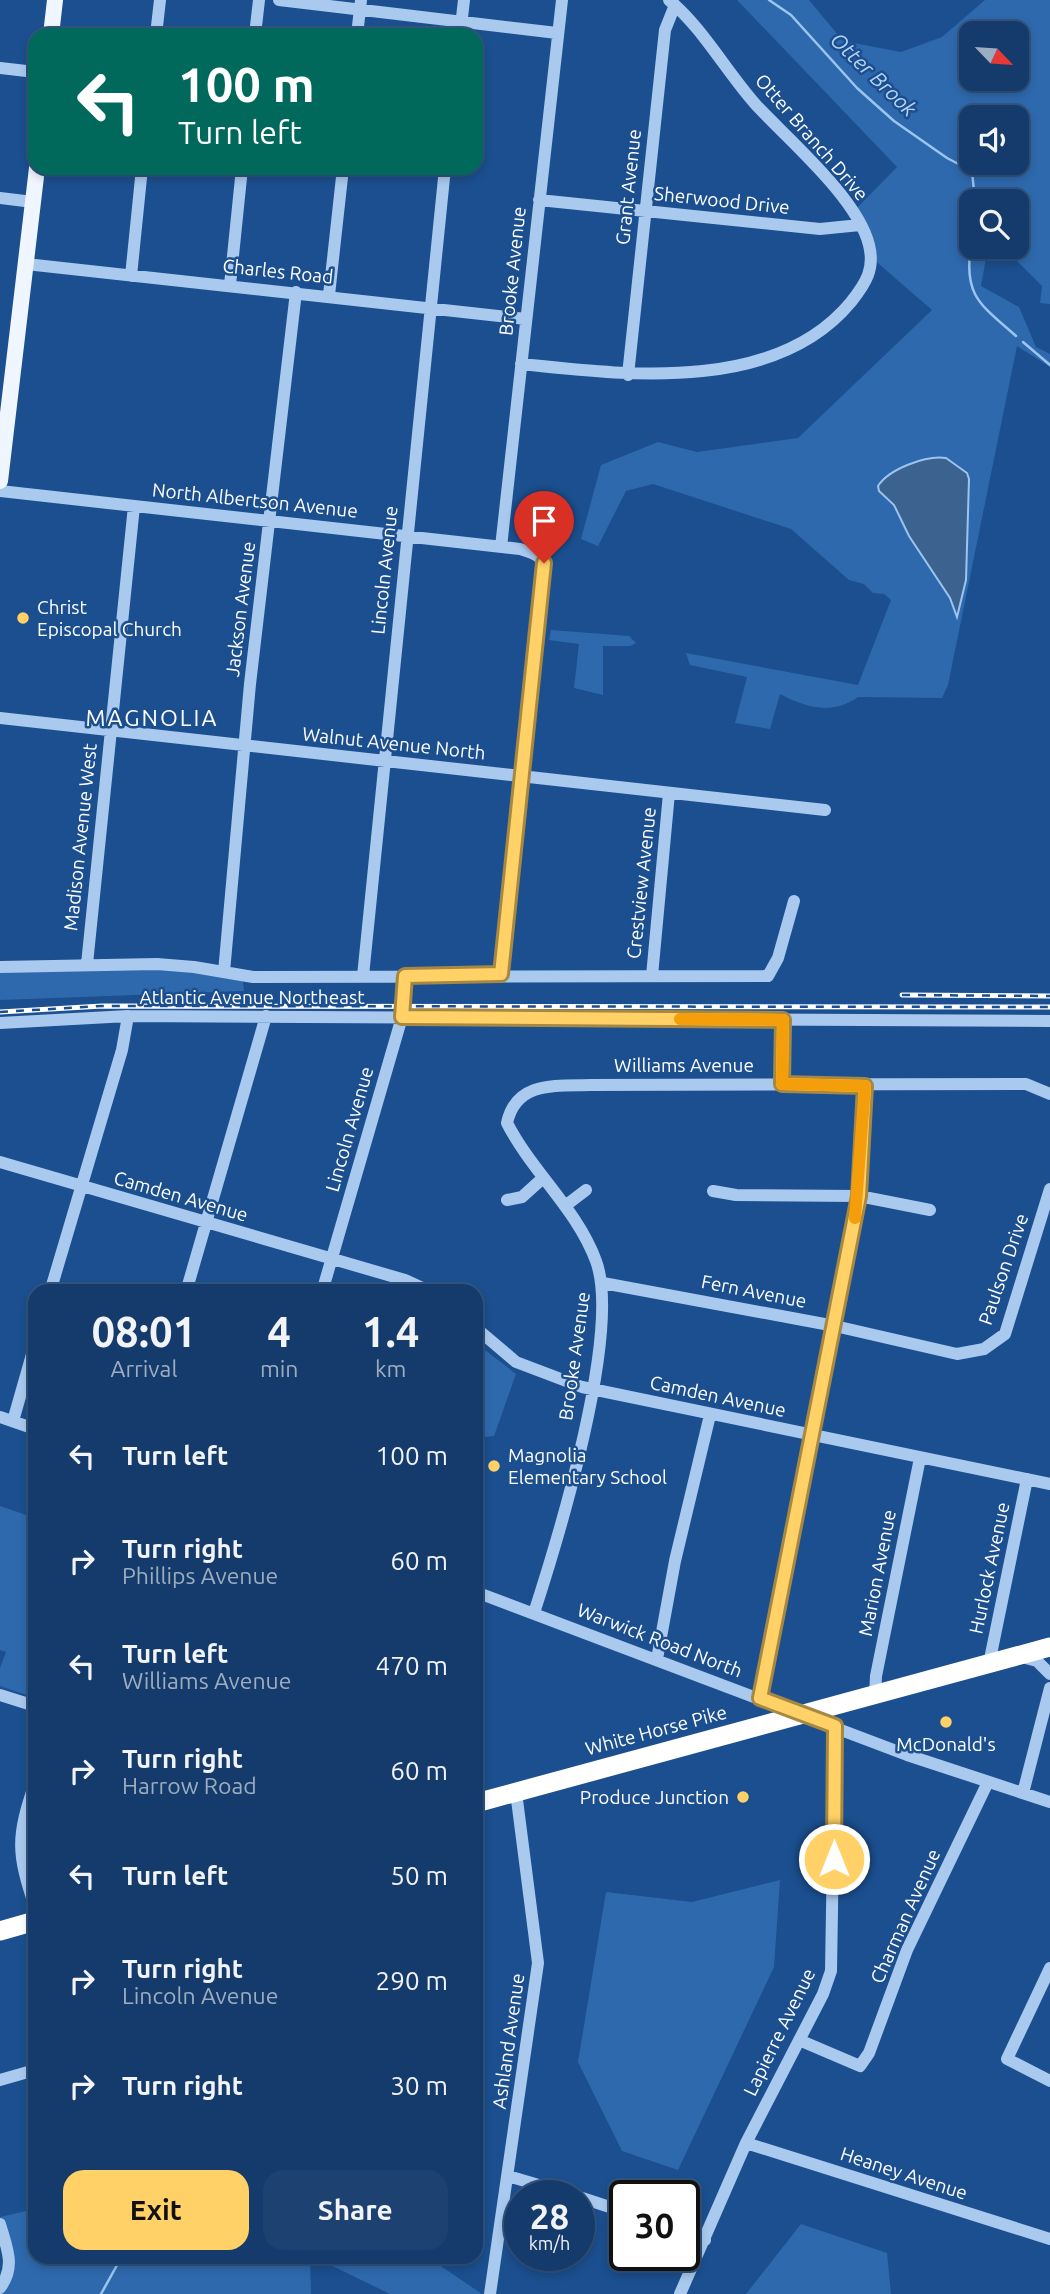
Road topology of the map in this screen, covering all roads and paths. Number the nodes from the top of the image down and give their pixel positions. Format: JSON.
{"nodes":[{"id":1,"x":55,"y":0,"type":"edge"},
{"id":2,"x":160,"y":0,"type":"edge"},
{"id":3,"x":258,"y":0,"type":"edge"},
{"id":4,"x":279,"y":0,"type":"edge"},
{"id":5,"x":464,"y":0,"type":"edge"},
{"id":6,"x":562,"y":0,"type":"edge"},
{"id":7,"x":672,"y":2,"type":"edge"},
{"id":8,"x":361,"y":5,"type":"edge"},
{"id":9,"x":461,"y":21,"type":"junction"},
{"id":10,"x":52,"y":28,"type":"edge"},
{"id":11,"x":157,"y":28,"type":"edge"},
{"id":12,"x":256,"y":28,"type":"edge"},
{"id":13,"x":359,"y":28,"type":"edge"},
{"id":14,"x":460,"y":28,"type":"edge"},
{"id":15,"x":556,"y":33,"type":"junction"},
{"id":16,"x":0,"y":68,"type":"edge"},
{"id":17,"x":28,"y":71,"type":"edge"},
{"id":18,"x":36,"y":175,"type":"edge"},
{"id":19,"x":141,"y":175,"type":"edge"},
{"id":20,"x":241,"y":175,"type":"edge"},
{"id":21,"x":342,"y":175,"type":"edge"},
{"id":22,"x":444,"y":175,"type":"edge"},
{"id":23,"x":0,"y":198,"type":"edge"},
{"id":24,"x":539,"y":200,"type":"junction"},
{"id":25,"x":33,"y":202,"type":"junction"},
{"id":26,"x":644,"y":211,"type":"junction"},
{"id":27,"x":860,"y":225,"type":"junction"},
{"id":28,"x":26,"y":264,"type":"junction"},
{"id":29,"x":131,"y":276,"type":"junction"},
{"id":30,"x":230,"y":285,"type":"junction"},
{"id":31,"x":296,"y":292,"type":"junction"},
{"id":32,"x":329,"y":295,"type":"junction"},
{"id":33,"x":429,"y":307,"type":"junction"},
{"id":34,"x":526,"y":318,"type":"junction"},
{"id":35,"x":521,"y":363,"type":"junction"},
{"id":36,"x":628,"y":375,"type":"junction"},
{"id":37,"x":0,"y":481,"type":"edge"},
{"id":38,"x":0,"y":491,"type":"edge"},
{"id":39,"x":134,"y":506,"type":"junction"},
{"id":40,"x":270,"y":521,"type":"junction"},
{"id":41,"x":407,"y":536,"type":"junction"},
{"id":42,"x":502,"y":547,"type":"junction"},
{"id":43,"x":0,"y":718,"type":"edge"},
{"id":44,"x":110,"y":731,"type":"junction"},
{"id":45,"x":244,"y":746,"type":"junction"},
{"id":46,"x":384,"y":761,"type":"junction"},
{"id":47,"x":522,"y":777,"type":"junction"},
{"id":48,"x":669,"y":793,"type":"junction"},
{"id":49,"x":824,"y":810,"type":"dead end"},
{"id":50,"x":794,"y":901,"type":"dead end"},
{"id":51,"x":87,"y":964,"type":"junction"},
{"id":52,"x":0,"y":967,"type":"edge"},
{"id":53,"x":224,"y":972,"type":"junction"},
{"id":54,"x":501,"y":974,"type":"junction"},
{"id":55,"x":363,"y":976,"type":"junction"},
{"id":56,"x":405,"y":976,"type":"junction"},
{"id":57,"x":652,"y":976,"type":"junction"},
{"id":58,"x":128,"y":1016,"type":"junction"},
{"id":59,"x":266,"y":1016,"type":"junction"},
{"id":60,"x":402,"y":1017,"type":"junction"},
{"id":61,"x":783,"y":1020,"type":"junction"},
{"id":62,"x":1050,"y":1021,"type":"edge"},
{"id":63,"x":0,"y":1023,"type":"edge"},
{"id":64,"x":782,"y":1084,"type":"junction"},
{"id":65,"x":865,"y":1086,"type":"junction"},
{"id":66,"x":528,"y":1092,"type":"joint"},
{"id":67,"x":1050,"y":1094,"type":"edge"},
{"id":68,"x":0,"y":1161,"type":"edge"},
{"id":69,"x":543,"y":1178,"type":"junction"},
{"id":70,"x":81,"y":1186,"type":"junction"},
{"id":71,"x":1050,"y":1189,"type":"edge"},
{"id":72,"x":586,"y":1191,"type":"dead end"},
{"id":73,"x":713,"y":1191,"type":"dead end"},
{"id":74,"x":859,"y":1196,"type":"junction"},
{"id":75,"x":507,"y":1200,"type":"dead end"},
{"id":76,"x":565,"y":1206,"type":"junction"},
{"id":77,"x":930,"y":1210,"type":"dead end"},
{"id":78,"x":205,"y":1224,"type":"junction"},
{"id":79,"x":332,"y":1259,"type":"junction"},
{"id":80,"x":603,"y":1283,"type":"junction"},
{"id":81,"x":52,"y":1284,"type":"edge"},
{"id":82,"x":188,"y":1284,"type":"edge"},
{"id":83,"x":324,"y":1284,"type":"edge"},
{"id":84,"x":413,"y":1284,"type":"edge"},
{"id":85,"x":835,"y":1326,"type":"junction"},
{"id":86,"x":483,"y":1334,"type":"edge"},
{"id":87,"x":979,"y":1350,"type":"joint"},
{"id":88,"x":28,"y":1368,"type":"edge"},
{"id":89,"x":592,"y":1389,"type":"junction"},
{"id":90,"x":710,"y":1415,"type":"junction"},
{"id":91,"x":0,"y":1417,"type":"edge"},
{"id":92,"x":13,"y":1421,"type":"junction"},
{"id":93,"x":28,"y":1426,"type":"edge"},
{"id":94,"x":814,"y":1436,"type":"junction"},
{"id":95,"x":920,"y":1458,"type":"junction"},
{"id":96,"x":1027,"y":1479,"type":"junction"},
{"id":97,"x":1050,"y":1484,"type":"edge"},
{"id":98,"x":483,"y":1595,"type":"edge"},
{"id":99,"x":534,"y":1613,"type":"junction"},
{"id":100,"x":1050,"y":1647,"type":"edge"},
{"id":101,"x":1018,"y":1656,"type":"junction"},
{"id":102,"x":657,"y":1659,"type":"junction"},
{"id":103,"x":989,"y":1664,"type":"junction"},
{"id":104,"x":1050,"y":1674,"type":"edge"},
{"id":105,"x":1050,"y":1688,"type":"edge"},
{"id":106,"x":0,"y":1695,"type":"edge"},
{"id":107,"x":875,"y":1696,"type":"junction"},
{"id":108,"x":760,"y":1698,"type":"junction"},
{"id":109,"x":28,"y":1704,"type":"edge"},
{"id":110,"x":804,"y":1714,"type":"junction"},
{"id":111,"x":835,"y":1726,"type":"junction"},
{"id":112,"x":988,"y":1782,"type":"junction"},
{"id":113,"x":516,"y":1792,"type":"junction"},
{"id":114,"x":1023,"y":1793,"type":"junction"},
{"id":115,"x":483,"y":1801,"type":"edge"},
{"id":116,"x":1050,"y":1802,"type":"edge"},
{"id":117,"x":28,"y":1809,"type":"edge"},
{"id":118,"x":28,"y":1886,"type":"edge"},
{"id":119,"x":28,"y":1923,"type":"edge"},
{"id":120,"x":0,"y":1931,"type":"edge"},
{"id":121,"x":1050,"y":1968,"type":"edge"},
{"id":122,"x":799,"y":2040,"type":"junction"},
{"id":123,"x":28,"y":2072,"type":"edge"},
{"id":124,"x":0,"y":2080,"type":"edge"},
{"id":125,"x":1050,"y":2081,"type":"edge"},
{"id":126,"x":746,"y":2143,"type":"junction"},
{"id":127,"x":508,"y":2176,"type":"junction"},
{"id":128,"x":521,"y":2180,"type":"edge"},
{"id":129,"x":0,"y":2224,"type":"edge"},
{"id":130,"x":700,"y":2238,"type":"edge"},
{"id":131,"x":1050,"y":2239,"type":"edge"},
{"id":132,"x":705,"y":2240,"type":"junction"},
{"id":133,"x":4,"y":2283,"type":"edge"},
{"id":134,"x":490,"y":2294,"type":"edge"},
{"id":135,"x":680,"y":2294,"type":"edge"}],
"edges":[{"from":1,"to":10,"type":"main road"},
{"from":2,"to":11,"type":"street"},
{"from":3,"to":12,"type":"street"},
{"from":4,"to":8,"type":"street"},
{"from":5,"to":9,"type":"street"},
{"from":6,"to":15,"type":"street","name":"Brooke Avenue"},
{"from":7,"to":26,"type":"street","name":"Grant Avenue"},
{"from":7,"to":27,"type":"street","name":"Otter Branch Drive"},
{"from":8,"to":9,"type":"street"},
{"from":8,"to":13,"type":"street"},
{"from":9,"to":14,"type":"street"},
{"from":9,"to":15,"type":"street"},
{"from":15,"to":24,"type":"street","name":"Brooke Avenue"},
{"from":16,"to":17,"type":"street"},
{"from":18,"to":25,"type":"main road"},
{"from":19,"to":29,"type":"street"},
{"from":20,"to":30,"type":"street"},
{"from":21,"to":32,"type":"street"},
{"from":22,"to":33,"type":"street","name":"Lincoln Avenue"},
{"from":23,"to":25,"type":"street"},
{"from":24,"to":26,"type":"street","name":"Sherwood Drive"},
{"from":24,"to":34,"type":"street","name":"Brooke Avenue"},
{"from":25,"to":28,"type":"main road"},
{"from":26,"to":27,"type":"street","name":"Sherwood Drive"},
{"from":26,"to":36,"type":"street","name":"Grant Avenue"},
{"from":27,"to":36,"type":"street","name":"Otter Branch Drive"},
{"from":28,"to":29,"type":"street","name":"Charles Road"},
{"from":28,"to":37,"type":"main road"},
{"from":29,"to":30,"type":"street","name":"Charles Road"},
{"from":30,"to":31,"type":"street","name":"Charles Road"},
{"from":31,"to":32,"type":"street","name":"Charles Road"},
{"from":31,"to":40,"type":"street","name":"Jackson Avenue"},
{"from":32,"to":33,"type":"street","name":"Charles Road"},
{"from":33,"to":34,"type":"street","name":"Charles Road"},
{"from":33,"to":41,"type":"street","name":"Lincoln Avenue"},
{"from":34,"to":35,"type":"street","name":"Brooke Avenue"},
{"from":35,"to":36,"type":"street","name":"Otter Branch Drive"},
{"from":35,"to":42,"type":"street","name":"Brooke Avenue"},
{"from":38,"to":39,"type":"street","name":"North Albertson Avenue"},
{"from":39,"to":40,"type":"street","name":"North Albertson Avenue"},
{"from":39,"to":44,"type":"street","name":"Madison Avenue West"},
{"from":40,"to":41,"type":"street","name":"North Albertson Avenue"},
{"from":40,"to":45,"type":"street","name":"Jackson Avenue"},
{"from":41,"to":42,"type":"street","name":"North Albertson Avenue"},
{"from":41,"to":46,"type":"street","name":"Lincoln Avenue"},
{"from":42,"to":47,"type":"street","name":"North Albertson Avenue"},
{"from":43,"to":44,"type":"street","name":"Walnut Avenue North"},
{"from":44,"to":45,"type":"street","name":"Walnut Avenue North"},
{"from":44,"to":51,"type":"street","name":"Madison Avenue West"},
{"from":45,"to":46,"type":"street","name":"Walnut Avenue North"},
{"from":45,"to":53,"type":"street","name":"Jackson Avenue"},
{"from":46,"to":47,"type":"street","name":"Walnut Avenue North"},
{"from":46,"to":55,"type":"street","name":"Lincoln Avenue"},
{"from":47,"to":48,"type":"street","name":"Walnut Avenue North"},
{"from":47,"to":54,"type":"street"},
{"from":48,"to":49,"type":"street","name":"Walnut Avenue North"},
{"from":48,"to":57,"type":"street","name":"Crestview Avenue"},
{"from":50,"to":57,"type":"street"},
{"from":51,"to":52,"type":"street"},
{"from":51,"to":53,"type":"street"},
{"from":53,"to":55,"type":"street"},
{"from":54,"to":56,"type":"street"},
{"from":54,"to":57,"type":"street"},
{"from":55,"to":56,"type":"street"},
{"from":56,"to":60,"type":"street","name":"Lincoln Avenue"},
{"from":58,"to":59,"type":"street","name":"Atlantic Avenue Northeast"},
{"from":58,"to":63,"type":"street","name":"Atlantic Avenue Northeast"},
{"from":58,"to":70,"type":"street"},
{"from":59,"to":60,"type":"street","name":"Atlantic Avenue Northeast"},
{"from":59,"to":78,"type":"street"},
{"from":60,"to":61,"type":"street","name":"Atlantic Avenue Northeast"},
{"from":60,"to":79,"type":"street","name":"Lincoln Avenue"},
{"from":61,"to":62,"type":"street","name":"Atlantic Avenue Northeast"},
{"from":61,"to":64,"type":"street"},
{"from":64,"to":65,"type":"street","name":"Williams Avenue"},
{"from":64,"to":66,"type":"street","name":"Williams Avenue"},
{"from":65,"to":67,"type":"street","name":"Williams Avenue"},
{"from":65,"to":74,"type":"street"},
{"from":66,"to":69,"type":"street","name":"Brooke Avenue"},
{"from":68,"to":70,"type":"street","name":"Camden Avenue"},
{"from":69,"to":75,"type":"street"},
{"from":69,"to":76,"type":"street","name":"Brooke Avenue"},
{"from":70,"to":78,"type":"street","name":"Camden Avenue"},
{"from":70,"to":81,"type":"street"},
{"from":71,"to":87,"type":"street","name":"Paulson Drive"},
{"from":72,"to":76,"type":"street"},
{"from":73,"to":74,"type":"street"},
{"from":74,"to":77,"type":"street"},
{"from":74,"to":85,"type":"street"},
{"from":76,"to":80,"type":"street","name":"Brooke Avenue"},
{"from":78,"to":79,"type":"street","name":"Camden Avenue"},
{"from":78,"to":82,"type":"street"},
{"from":79,"to":83,"type":"street","name":"Lincoln Avenue"},
{"from":79,"to":84,"type":"street","name":"Camden Avenue"},
{"from":80,"to":85,"type":"street","name":"Fern Avenue"},
{"from":80,"to":89,"type":"street","name":"Brooke Avenue"},
{"from":85,"to":87,"type":"street","name":"Fern Avenue"},
{"from":85,"to":94,"type":"street"},
{"from":86,"to":89,"type":"street","name":"Camden Avenue"},
{"from":88,"to":92,"type":"street"},
{"from":89,"to":90,"type":"street","name":"Camden Avenue"},
{"from":89,"to":99,"type":"street","name":"Brooke Avenue"},
{"from":90,"to":94,"type":"street","name":"Camden Avenue"},
{"from":90,"to":102,"type":"street"},
{"from":91,"to":92,"type":"street"},
{"from":92,"to":93,"type":"street"},
{"from":94,"to":95,"type":"street","name":"Camden Avenue"},
{"from":94,"to":108,"type":"street"},
{"from":95,"to":96,"type":"street","name":"Camden Avenue"},
{"from":95,"to":107,"type":"street","name":"Marion Avenue"},
{"from":96,"to":97,"type":"street","name":"Camden Avenue"},
{"from":96,"to":103,"type":"street","name":"Hurlock Avenue"},
{"from":98,"to":99,"type":"street","name":"Warwick Road North"},
{"from":99,"to":102,"type":"street","name":"Warwick Road North"},
{"from":100,"to":101,"type":"highway","name":"White Horse Pike"},
{"from":101,"to":103,"type":"highway","name":"White Horse Pike"},
{"from":101,"to":104,"type":"street"},
{"from":102,"to":108,"type":"street","name":"Warwick Road North"},
{"from":103,"to":107,"type":"highway","name":"White Horse Pike"},
{"from":105,"to":114,"type":"street"},
{"from":106,"to":109,"type":"street"},
{"from":107,"to":110,"type":"highway","name":"White Horse Pike"},
{"from":108,"to":110,"type":"street","name":"Warwick Road North"},
{"from":110,"to":111,"type":"street","name":"Warwick Road North"},
{"from":110,"to":113,"type":"highway","name":"White Horse Pike"},
{"from":111,"to":112,"type":"street","name":"Warwick Road North"},
{"from":111,"to":122,"type":"street","name":"Lapierre Avenue"},
{"from":112,"to":114,"type":"street","name":"Warwick Road North"},
{"from":112,"to":122,"type":"street","name":"Charman Avenue"},
{"from":113,"to":115,"type":"highway","name":"White Horse Pike"},
{"from":113,"to":127,"type":"street","name":"Ashland Avenue"},
{"from":114,"to":116,"type":"street","name":"Warwick Road North"},
{"from":117,"to":118,"type":"street"},
{"from":119,"to":120,"type":"highway"},
{"from":121,"to":125,"type":"street"},
{"from":122,"to":126,"type":"street","name":"Lapierre Avenue"},
{"from":123,"to":124,"type":"street"},
{"from":126,"to":131,"type":"street","name":"Heaney Avenue"},
{"from":126,"to":132,"type":"street","name":"Lapierre Avenue"},
{"from":127,"to":128,"type":"street"},
{"from":127,"to":134,"type":"street","name":"Ashland Avenue"},
{"from":129,"to":133,"type":"street"},
{"from":130,"to":132,"type":"street"},
{"from":132,"to":135,"type":"street","name":"Lapierre Avenue"}]}
